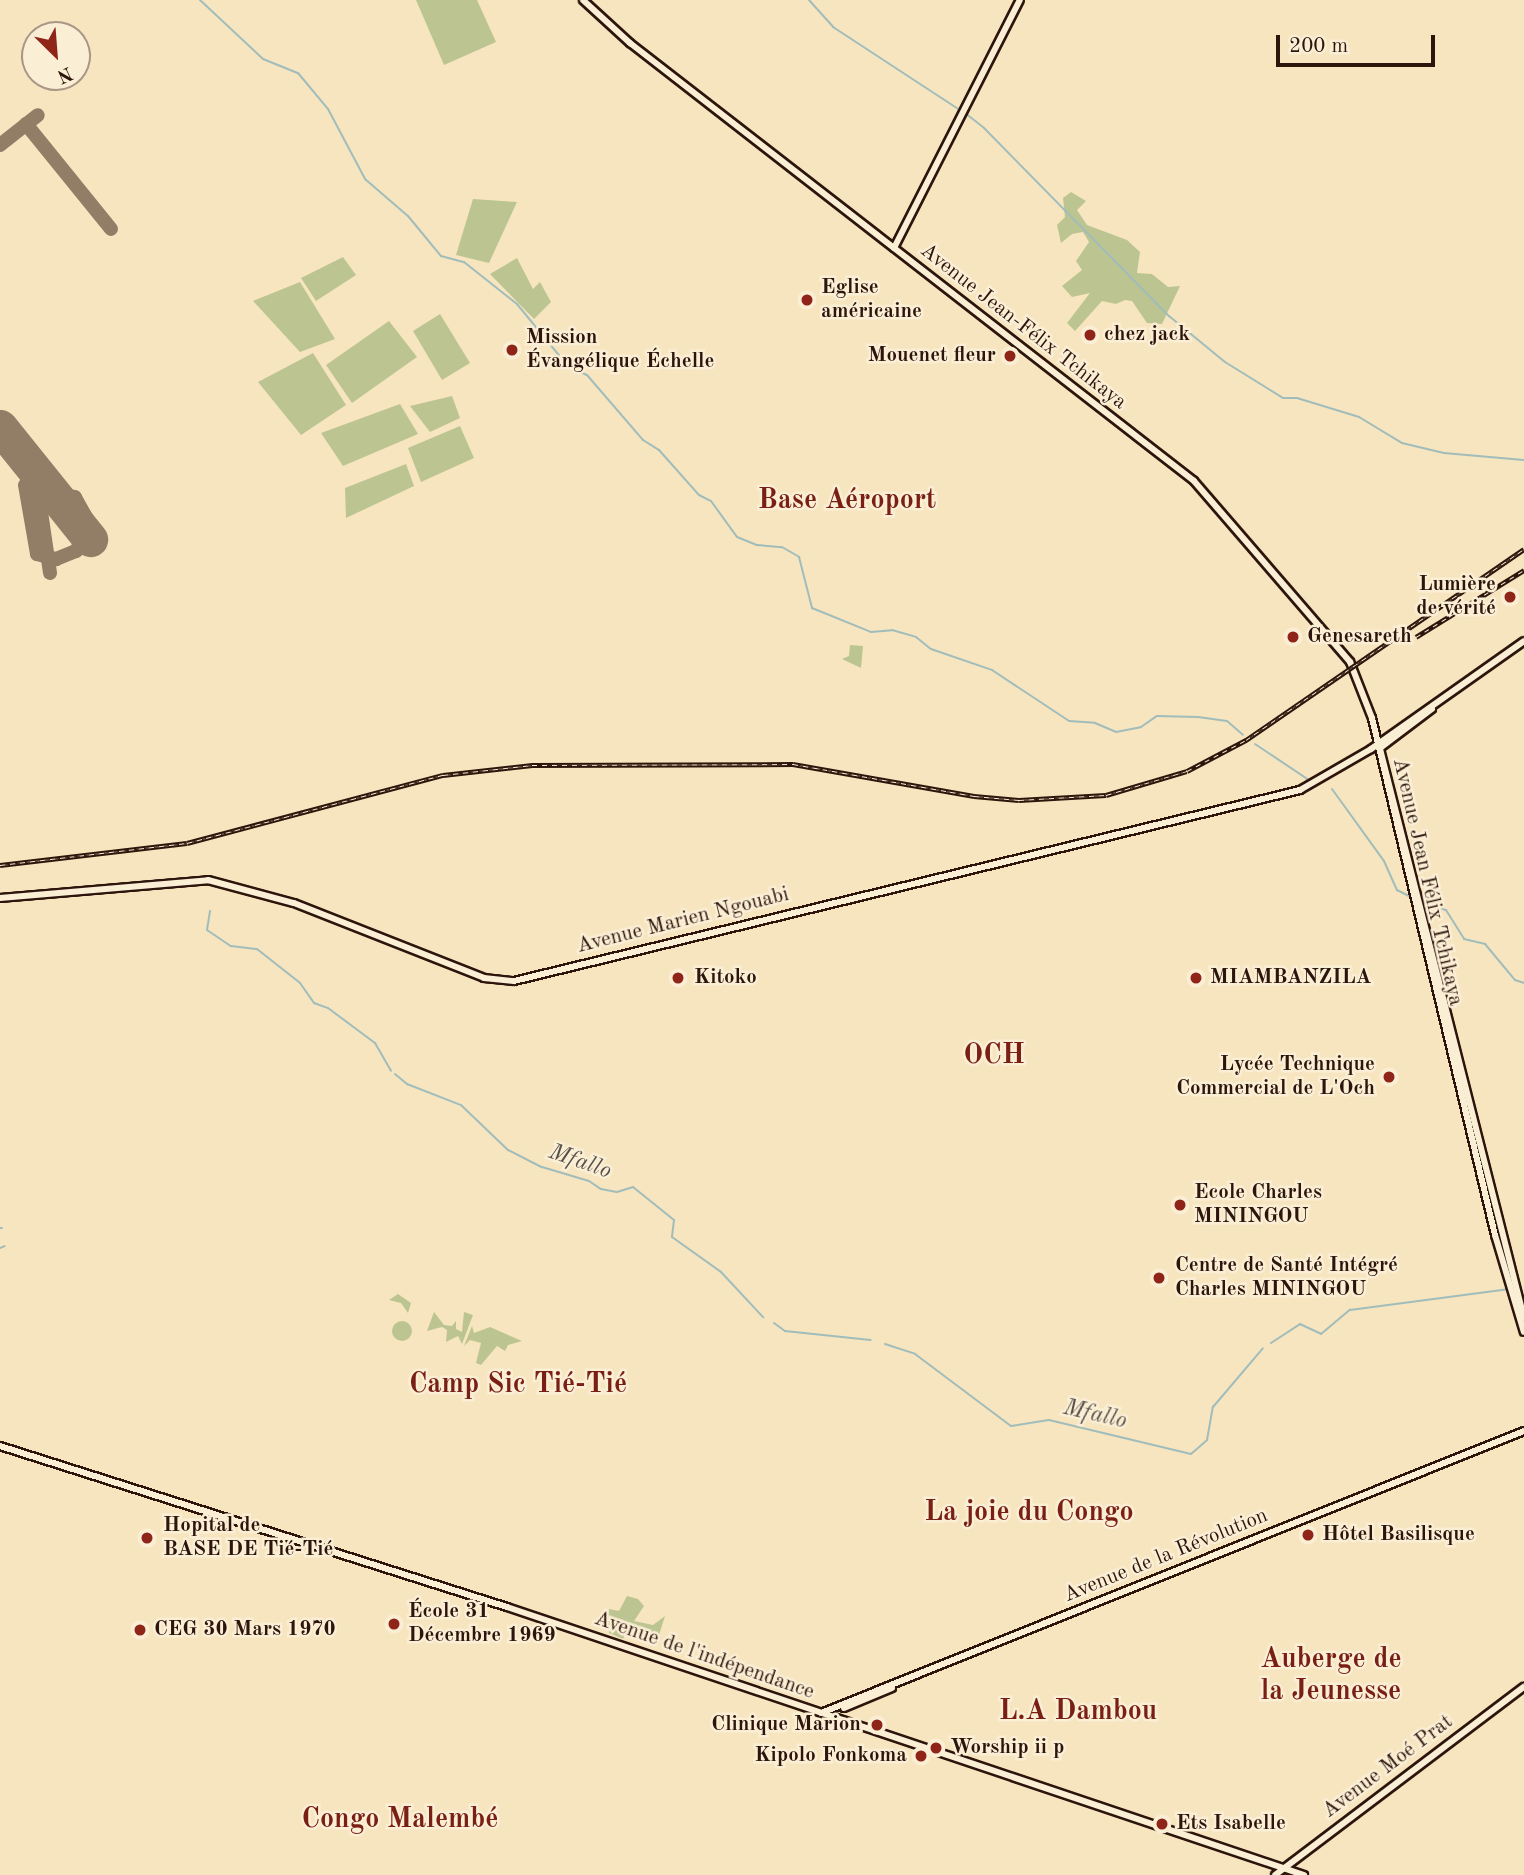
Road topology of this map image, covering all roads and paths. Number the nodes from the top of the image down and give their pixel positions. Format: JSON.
{"nodes":[{"id":1,"x":583,"y":0,"type":"edge"},
{"id":2,"x":1020,"y":0,"type":"edge"},
{"id":3,"x":894,"y":248,"type":"junction"},
{"id":4,"x":1524,"y":641,"type":"edge"},
{"id":5,"x":1377,"y":745,"type":"junction"},
{"id":6,"x":0,"y":898,"type":"edge"},
{"id":7,"x":1524,"y":1318,"type":"edge"},
{"id":8,"x":1524,"y":1332,"type":"edge"},
{"id":9,"x":1524,"y":1433,"type":"edge"},
{"id":10,"x":0,"y":1446,"type":"edge"},
{"id":11,"x":1524,"y":1687,"type":"edge"},
{"id":12,"x":823,"y":1715,"type":"junction"},
{"id":13,"x":1283,"y":1868,"type":"junction"},
{"id":14,"x":1275,"y":1875,"type":"edge"},
{"id":15,"x":1304,"y":1875,"type":"edge"}],
"edges":[{"from":1,"to":3,"type":"street","name":"Avenue Jean-Félix Tchikaya"},
{"from":2,"to":3,"type":"street"},
{"from":3,"to":5,"type":"street","name":"Avenue Jean-Félix Tchikaya"},
{"from":4,"to":5,"type":"street","name":"Avenue Marien Ngouabi"},
{"from":5,"to":6,"type":"street","name":"Avenue Marien Ngouabi"},
{"from":5,"to":7,"type":"street","name":"Avenue Jean Félix Tchikaya"},
{"from":5,"to":8,"type":"street","name":"Avenue Jean Félix Tchikaya"},
{"from":9,"to":12,"type":"street","name":"Avenue de la Révolution"},
{"from":10,"to":12,"type":"street","name":"Avenue de l'indépendance"},
{"from":11,"to":13,"type":"street","name":"Avenue Moé Prat"},
{"from":12,"to":13,"type":"street","name":"Avenue de l'indépendance"},
{"from":13,"to":14,"type":"street","name":"Avenue Moé Prat"},
{"from":13,"to":15,"type":"street"}]}
